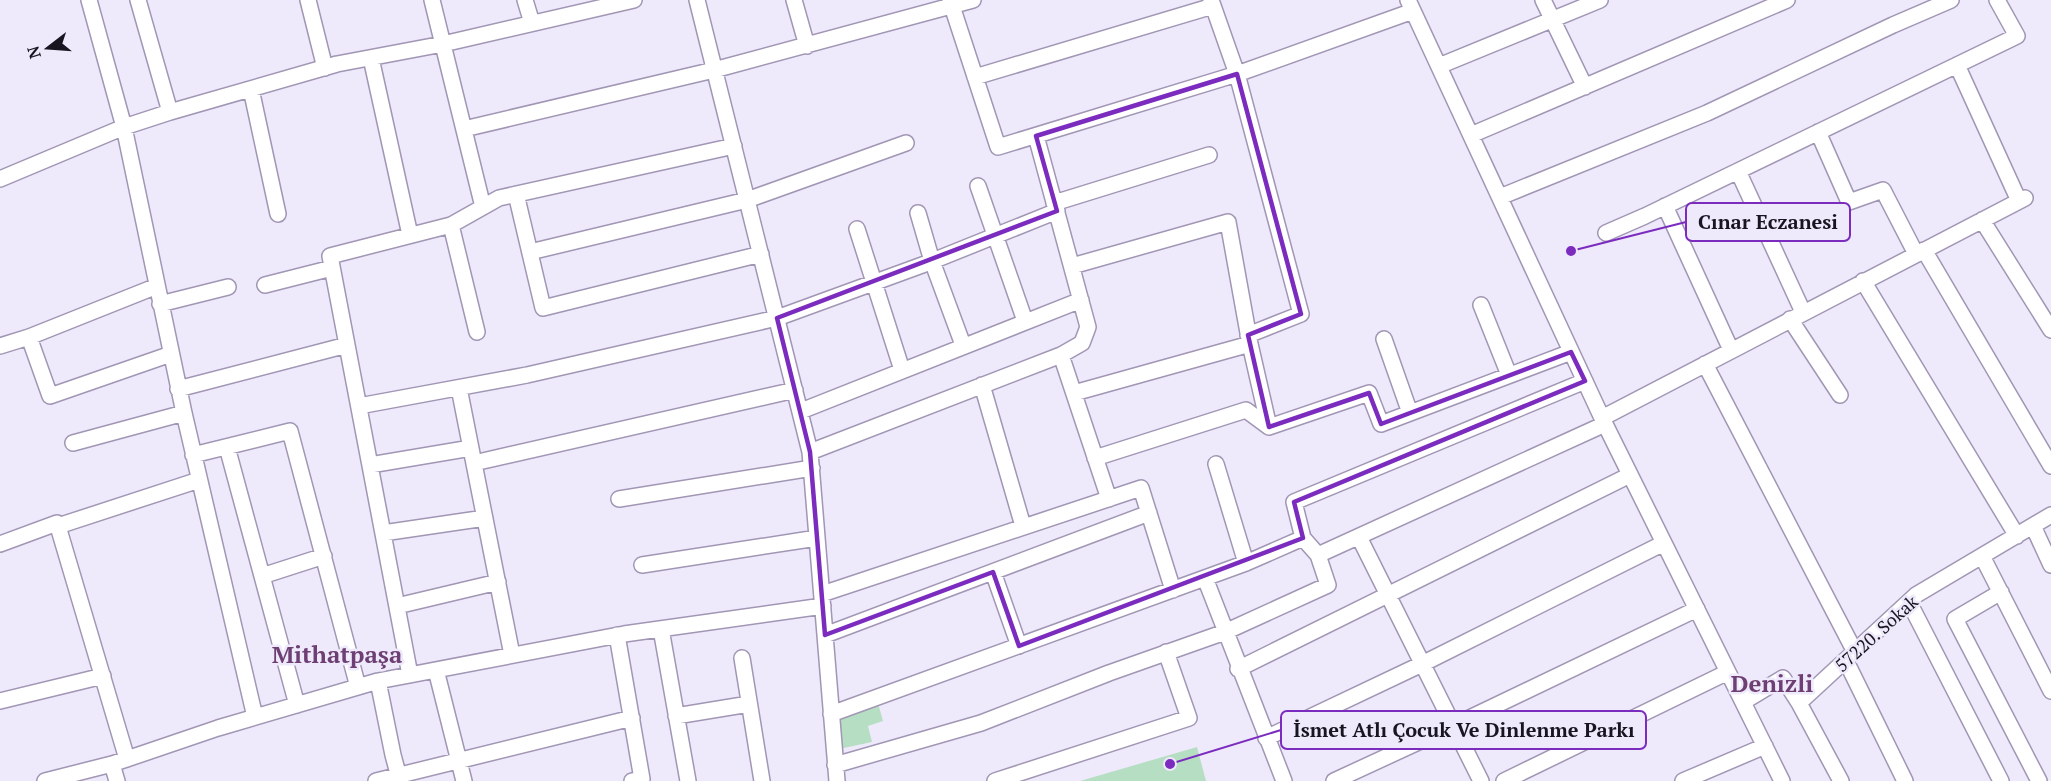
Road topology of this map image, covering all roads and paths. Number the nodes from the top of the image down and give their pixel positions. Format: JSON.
{"nodes":[{"id":1,"x":89,"y":0,"type":"edge"},
{"id":2,"x":138,"y":0,"type":"edge"},
{"id":3,"x":308,"y":0,"type":"edge"},
{"id":4,"x":432,"y":0,"type":"edge"},
{"id":5,"x":525,"y":0,"type":"edge"},
{"id":6,"x":634,"y":0,"type":"edge"},
{"id":7,"x":697,"y":0,"type":"edge"},
{"id":8,"x":794,"y":0,"type":"edge"},
{"id":9,"x":974,"y":0,"type":"edge"},
{"id":10,"x":1543,"y":0,"type":"edge"},
{"id":11,"x":1600,"y":0,"type":"edge"},
{"id":12,"x":1787,"y":0,"type":"edge"},
{"id":13,"x":1952,"y":0,"type":"edge"},
{"id":14,"x":1997,"y":0,"type":"edge"},
{"id":15,"x":951,"y":3,"type":"edge"},
{"id":16,"x":1212,"y":3,"type":"edge"},
{"id":17,"x":1411,"y":5,"type":"edge"},
{"id":18,"x":1553,"y":20,"type":"junction"},
{"id":19,"x":532,"y":23,"type":"junction"},
{"id":20,"x":443,"y":44,"type":"junction"},
{"id":21,"x":807,"y":46,"type":"junction"},
{"id":22,"x":371,"y":58,"type":"junction"},
{"id":23,"x":1957,"y":65,"type":"junction"},
{"id":24,"x":1439,"y":66,"type":"junction"},
{"id":25,"x":325,"y":68,"type":"junction"},
{"id":26,"x":714,"y":70,"type":"junction"},
{"id":27,"x":1238,"y":74,"type":"junction"},
{"id":28,"x":975,"y":77,"type":"junction"},
{"id":29,"x":1586,"y":87,"type":"junction"},
{"id":30,"x":251,"y":89,"type":"junction"},
{"id":31,"x":170,"y":112,"type":"junction"},
{"id":32,"x":124,"y":127,"type":"junction"},
{"id":33,"x":464,"y":129,"type":"junction"},
{"id":34,"x":1818,"y":132,"type":"junction"},
{"id":35,"x":1471,"y":135,"type":"junction"},
{"id":36,"x":1036,"y":136,"type":"junction"},
{"id":37,"x":906,"y":143,"type":"dead end"},
{"id":38,"x":734,"y":146,"type":"junction"},
{"id":39,"x":1209,"y":155,"type":"dead end"},
{"id":40,"x":1738,"y":171,"type":"junction"},
{"id":41,"x":0,"y":178,"type":"edge"},
{"id":42,"x":978,"y":186,"type":"dead end"},
{"id":43,"x":516,"y":194,"type":"junction"},
{"id":44,"x":1500,"y":197,"type":"junction"},
{"id":45,"x":747,"y":200,"type":"junction"},
{"id":46,"x":1665,"y":206,"type":"junction"},
{"id":47,"x":483,"y":207,"type":"junction"},
{"id":48,"x":1056,"y":207,"type":"junction"},
{"id":49,"x":278,"y":213,"type":"dead end"},
{"id":50,"x":918,"y":213,"type":"dead end"},
{"id":51,"x":1982,"y":220,"type":"junction"},
{"id":52,"x":451,"y":225,"type":"junction"},
{"id":53,"x":857,"y":229,"type":"dead end"},
{"id":54,"x":1606,"y":233,"type":"dead end"},
{"id":55,"x":410,"y":235,"type":"junction"},
{"id":56,"x":995,"y":236,"type":"junction"},
{"id":57,"x":530,"y":252,"type":"junction"},
{"id":58,"x":1920,"y":252,"type":"junction"},
{"id":59,"x":761,"y":254,"type":"junction"},
{"id":60,"x":932,"y":261,"type":"junction"},
{"id":61,"x":1072,"y":266,"type":"junction"},
{"id":62,"x":332,"y":268,"type":"junction"},
{"id":63,"x":1863,"y":281,"type":"junction"},
{"id":64,"x":873,"y":283,"type":"junction"},
{"id":65,"x":265,"y":285,"type":"dead end"},
{"id":66,"x":157,"y":286,"type":"junction"},
{"id":67,"x":228,"y":287,"type":"dead end"},
{"id":68,"x":1081,"y":300,"type":"junction"},
{"id":69,"x":160,"y":304,"type":"junction"},
{"id":70,"x":1481,"y":305,"type":"dead end"},
{"id":71,"x":1796,"y":315,"type":"junction"},
{"id":72,"x":777,"y":318,"type":"junction"},
{"id":73,"x":1025,"y":321,"type":"junction"},
{"id":74,"x":2051,"y":330,"type":"edge"},
{"id":75,"x":477,"y":333,"type":"dead end"},
{"id":76,"x":29,"y":337,"type":"junction"},
{"id":77,"x":1249,"y":339,"type":"junction"},
{"id":78,"x":1384,"y":339,"type":"dead end"},
{"id":79,"x":347,"y":345,"type":"junction"},
{"id":80,"x":963,"y":345,"type":"junction"},
{"id":81,"x":0,"y":346,"type":"edge"},
{"id":82,"x":1731,"y":350,"type":"junction"},
{"id":83,"x":1571,"y":352,"type":"junction"},
{"id":84,"x":171,"y":354,"type":"junction"},
{"id":85,"x":1061,"y":355,"type":"junction"},
{"id":86,"x":1705,"y":364,"type":"junction"},
{"id":87,"x":902,"y":370,"type":"junction"},
{"id":88,"x":1509,"y":375,"type":"junction"},
{"id":89,"x":1585,"y":381,"type":"junction"},
{"id":90,"x":982,"y":385,"type":"junction"},
{"id":91,"x":459,"y":388,"type":"junction"},
{"id":92,"x":178,"y":389,"type":"junction"},
{"id":93,"x":795,"y":390,"type":"junction"},
{"id":94,"x":1074,"y":393,"type":"junction"},
{"id":95,"x":1840,"y":395,"type":"dead end"},
{"id":96,"x":359,"y":406,"type":"junction"},
{"id":97,"x":801,"y":411,"type":"junction"},
{"id":98,"x":184,"y":413,"type":"junction"},
{"id":99,"x":1410,"y":413,"type":"junction"},
{"id":100,"x":1603,"y":421,"type":"junction"},
{"id":101,"x":1269,"y":427,"type":"junction"},
{"id":102,"x":73,"y":443,"type":"dead end"},
{"id":103,"x":227,"y":447,"type":"junction"},
{"id":104,"x":810,"y":452,"type":"junction"},
{"id":105,"x":193,"y":455,"type":"junction"},
{"id":106,"x":472,"y":456,"type":"junction"},
{"id":107,"x":1095,"y":458,"type":"junction"},
{"id":108,"x":1216,"y":464,"type":"dead end"},
{"id":109,"x":370,"y":465,"type":"junction"},
{"id":110,"x":2051,"y":466,"type":"edge"},
{"id":111,"x":812,"y":468,"type":"junction"},
{"id":112,"x":1630,"y":475,"type":"junction"},
{"id":113,"x":199,"y":480,"type":"junction"},
{"id":114,"x":619,"y":499,"type":"dead end"},
{"id":115,"x":1109,"y":499,"type":"junction"},
{"id":116,"x":1149,"y":513,"type":"junction"},
{"id":117,"x":2051,"y":515,"type":"edge"},
{"id":118,"x":485,"y":518,"type":"junction"},
{"id":119,"x":58,"y":526,"type":"junction"},
{"id":120,"x":1023,"y":526,"type":"junction"},
{"id":121,"x":2033,"y":526,"type":"junction"},
{"id":122,"x":383,"y":533,"type":"junction"},
{"id":123,"x":2017,"y":536,"type":"junction"},
{"id":124,"x":1359,"y":537,"type":"junction"},
{"id":125,"x":817,"y":538,"type":"junction"},
{"id":126,"x":1303,"y":538,"type":"junction"},
{"id":127,"x":1664,"y":543,"type":"junction"},
{"id":128,"x":0,"y":544,"type":"edge"},
{"id":129,"x":1318,"y":555,"type":"junction"},
{"id":130,"x":324,"y":556,"type":"junction"},
{"id":131,"x":1982,"y":556,"type":"junction"},
{"id":132,"x":1246,"y":563,"type":"junction"},
{"id":133,"x":642,"y":565,"type":"dead end"},
{"id":134,"x":2051,"y":565,"type":"edge"},
{"id":135,"x":993,"y":572,"type":"junction"},
{"id":136,"x":262,"y":576,"type":"junction"},
{"id":137,"x":1204,"y":578,"type":"junction"},
{"id":138,"x":498,"y":582,"type":"junction"},
{"id":139,"x":1173,"y":590,"type":"junction"},
{"id":140,"x":2001,"y":592,"type":"junction"},
{"id":141,"x":1388,"y":595,"type":"junction"},
{"id":142,"x":822,"y":600,"type":"junction"},
{"id":143,"x":1909,"y":602,"type":"junction"},
{"id":144,"x":397,"y":606,"type":"junction"},
{"id":145,"x":1697,"y":609,"type":"junction"},
{"id":146,"x":661,"y":629,"type":"junction"},
{"id":147,"x":1225,"y":632,"type":"junction"},
{"id":148,"x":617,"y":635,"type":"junction"},
{"id":149,"x":825,"y":635,"type":"junction"},
{"id":150,"x":1019,"y":646,"type":"junction"},
{"id":151,"x":1166,"y":652,"type":"junction"},
{"id":152,"x":512,"y":655,"type":"junction"},
{"id":153,"x":1850,"y":656,"type":"junction"},
{"id":154,"x":742,"y":658,"type":"dead end"},
{"id":155,"x":1422,"y":664,"type":"junction"},
{"id":156,"x":1239,"y":669,"type":"junction"},
{"id":157,"x":436,"y":670,"type":"junction"},
{"id":158,"x":1728,"y":672,"type":"junction"},
{"id":159,"x":410,"y":675,"type":"junction"},
{"id":160,"x":103,"y":676,"type":"junction"},
{"id":161,"x":378,"y":681,"type":"junction"},
{"id":162,"x":358,"y":687,"type":"junction"},
{"id":163,"x":2051,"y":691,"type":"edge"},
{"id":164,"x":0,"y":701,"type":"edge"},
{"id":165,"x":1743,"y":702,"type":"junction"},
{"id":166,"x":1799,"y":703,"type":"junction"},
{"id":167,"x":749,"y":704,"type":"junction"},
{"id":168,"x":297,"y":705,"type":"junction"},
{"id":169,"x":831,"y":714,"type":"junction"},
{"id":170,"x":676,"y":716,"type":"junction"},
{"id":171,"x":255,"y":717,"type":"junction"},
{"id":172,"x":632,"y":718,"type":"junction"},
{"id":173,"x":1453,"y":726,"type":"junction"},
{"id":174,"x":1266,"y":738,"type":"junction"},
{"id":175,"x":1765,"y":746,"type":"junction"},
{"id":176,"x":127,"y":759,"type":"junction"},
{"id":177,"x":458,"y":760,"type":"junction"},
{"id":178,"x":111,"y":764,"type":"junction"},
{"id":179,"x":835,"y":765,"type":"junction"},
{"id":180,"x":399,"y":778,"type":"edge"},
{"id":181,"x":45,"y":781,"type":"edge"},
{"id":182,"x":117,"y":781,"type":"edge"},
{"id":183,"x":376,"y":781,"type":"edge"},
{"id":184,"x":464,"y":781,"type":"edge"},
{"id":185,"x":632,"y":781,"type":"edge"},
{"id":186,"x":688,"y":781,"type":"edge"},
{"id":187,"x":762,"y":781,"type":"edge"},
{"id":188,"x":837,"y":781,"type":"edge"},
{"id":189,"x":995,"y":781,"type":"edge"},
{"id":190,"x":1284,"y":781,"type":"edge"},
{"id":191,"x":1334,"y":781,"type":"edge"},
{"id":192,"x":1481,"y":781,"type":"edge"},
{"id":193,"x":1504,"y":781,"type":"edge"},
{"id":194,"x":1683,"y":781,"type":"edge"},
{"id":195,"x":1782,"y":781,"type":"edge"},
{"id":196,"x":1841,"y":781,"type":"edge"},
{"id":197,"x":1905,"y":781,"type":"edge"},
{"id":198,"x":2001,"y":781,"type":"edge"},
{"id":199,"x":2039,"y":781,"type":"edge"}],
"edges":[{"from":1,"to":32,"type":"street"},
{"from":2,"to":31,"type":"street"},
{"from":3,"to":25,"type":"street"},
{"from":4,"to":20,"type":"street"},
{"from":5,"to":19,"type":"street"},
{"from":6,"to":19,"type":"street"},
{"from":7,"to":26,"type":"street"},
{"from":8,"to":21,"type":"street"},
{"from":9,"to":15,"type":"street"},
{"from":10,"to":18,"type":"street"},
{"from":11,"to":18,"type":"street"},
{"from":12,"to":29,"type":"street"},
{"from":13,"to":44,"type":"street"},
{"from":14,"to":23,"type":"street"},
{"from":15,"to":21,"type":"street"},
{"from":15,"to":28,"type":"street"},
{"from":16,"to":27,"type":"street"},
{"from":16,"to":28,"type":"street"},
{"from":17,"to":24,"type":"street"},
{"from":17,"to":27,"type":"street"},
{"from":18,"to":24,"type":"street"},
{"from":18,"to":29,"type":"street"},
{"from":19,"to":20,"type":"street"},
{"from":20,"to":22,"type":"street"},
{"from":20,"to":33,"type":"street"},
{"from":21,"to":26,"type":"street"},
{"from":22,"to":25,"type":"street"},
{"from":22,"to":55,"type":"street"},
{"from":23,"to":34,"type":"street"},
{"from":23,"to":51,"type":"street"},
{"from":24,"to":35,"type":"street"},
{"from":25,"to":30,"type":"street"},
{"from":26,"to":33,"type":"street"},
{"from":26,"to":38,"type":"street"},
{"from":27,"to":36,"type":"street"},
{"from":27,"to":77,"type":"street"},
{"from":28,"to":36,"type":"street"},
{"from":29,"to":35,"type":"street"},
{"from":30,"to":31,"type":"street"},
{"from":30,"to":49,"type":"street"},
{"from":31,"to":32,"type":"street"},
{"from":32,"to":41,"type":"street"},
{"from":32,"to":66,"type":"street"},
{"from":33,"to":47,"type":"street"},
{"from":34,"to":40,"type":"street"},
{"from":34,"to":58,"type":"street"},
{"from":35,"to":44,"type":"street"},
{"from":36,"to":48,"type":"street"},
{"from":37,"to":45,"type":"street"},
{"from":38,"to":43,"type":"street"},
{"from":38,"to":45,"type":"street"},
{"from":39,"to":48,"type":"street"},
{"from":40,"to":46,"type":"street"},
{"from":40,"to":71,"type":"street"},
{"from":42,"to":56,"type":"street"},
{"from":43,"to":47,"type":"street"},
{"from":43,"to":57,"type":"street"},
{"from":44,"to":83,"type":"street"},
{"from":45,"to":57,"type":"street"},
{"from":45,"to":59,"type":"street"},
{"from":46,"to":54,"type":"street"},
{"from":46,"to":82,"type":"street"},
{"from":47,"to":52,"type":"street"},
{"from":48,"to":56,"type":"street"},
{"from":48,"to":61,"type":"street"},
{"from":50,"to":60,"type":"street"},
{"from":51,"to":58,"type":"street"},
{"from":51,"to":74,"type":"street"},
{"from":52,"to":55,"type":"street"},
{"from":52,"to":75,"type":"street"},
{"from":53,"to":64,"type":"street"},
{"from":55,"to":62,"type":"street"},
{"from":56,"to":60,"type":"street"},
{"from":56,"to":73,"type":"street"},
{"from":57,"to":59,"type":"street"},
{"from":58,"to":63,"type":"street"},
{"from":58,"to":110,"type":"street"},
{"from":59,"to":72,"type":"street"},
{"from":60,"to":64,"type":"street"},
{"from":60,"to":80,"type":"street"},
{"from":61,"to":68,"type":"street"},
{"from":61,"to":77,"type":"street"},
{"from":62,"to":65,"type":"street"},
{"from":62,"to":79,"type":"street"},
{"from":63,"to":71,"type":"street"},
{"from":63,"to":123,"type":"street"},
{"from":64,"to":72,"type":"street"},
{"from":64,"to":87,"type":"street"},
{"from":66,"to":69,"type":"street"},
{"from":66,"to":76,"type":"street"},
{"from":67,"to":69,"type":"street"},
{"from":68,"to":73,"type":"street"},
{"from":68,"to":85,"type":"street"},
{"from":69,"to":84,"type":"street"},
{"from":70,"to":88,"type":"street"},
{"from":71,"to":82,"type":"street"},
{"from":71,"to":95,"type":"street"},
{"from":72,"to":91,"type":"street"},
{"from":72,"to":93,"type":"street"},
{"from":73,"to":80,"type":"street"},
{"from":76,"to":81,"type":"street"},
{"from":76,"to":84,"type":"street"},
{"from":77,"to":94,"type":"street"},
{"from":77,"to":101,"type":"street"},
{"from":78,"to":99,"type":"street"},
{"from":79,"to":92,"type":"street"},
{"from":79,"to":96,"type":"street"},
{"from":80,"to":87,"type":"street"},
{"from":82,"to":86,"type":"street"},
{"from":83,"to":88,"type":"street"},
{"from":83,"to":89,"type":"street"},
{"from":84,"to":92,"type":"street"},
{"from":85,"to":90,"type":"street"},
{"from":85,"to":94,"type":"street"},
{"from":86,"to":100,"type":"street"},
{"from":86,"to":153,"type":"street"},
{"from":87,"to":97,"type":"street"},
{"from":88,"to":99,"type":"street"},
{"from":89,"to":100,"type":"street"},
{"from":89,"to":126,"type":"street"},
{"from":90,"to":104,"type":"street"},
{"from":90,"to":120,"type":"street"},
{"from":91,"to":96,"type":"street"},
{"from":91,"to":106,"type":"street"},
{"from":92,"to":98,"type":"street"},
{"from":93,"to":97,"type":"street"},
{"from":93,"to":106,"type":"street"},
{"from":94,"to":107,"type":"street"},
{"from":96,"to":109,"type":"street"},
{"from":97,"to":104,"type":"street"},
{"from":98,"to":102,"type":"street"},
{"from":98,"to":105,"type":"street"},
{"from":99,"to":101,"type":"street"},
{"from":100,"to":112,"type":"street"},
{"from":100,"to":124,"type":"street"},
{"from":101,"to":107,"type":"street"},
{"from":103,"to":105,"type":"street"},
{"from":103,"to":130,"type":"street"},
{"from":103,"to":136,"type":"street"},
{"from":104,"to":111,"type":"street"},
{"from":105,"to":113,"type":"street"},
{"from":106,"to":109,"type":"street"},
{"from":106,"to":118,"type":"street"},
{"from":107,"to":115,"type":"street"},
{"from":108,"to":132,"type":"street"},
{"from":109,"to":122,"type":"street"},
{"from":111,"to":114,"type":"street"},
{"from":111,"to":125,"type":"street"},
{"from":112,"to":127,"type":"street"},
{"from":112,"to":141,"type":"street"},
{"from":113,"to":119,"type":"street"},
{"from":113,"to":171,"type":"street"},
{"from":115,"to":116,"type":"street"},
{"from":115,"to":120,"type":"street"},
{"from":116,"to":135,"type":"street"},
{"from":116,"to":139,"type":"street"},
{"from":117,"to":121,"type":"street","name":"57220. Sokak"},
{"from":118,"to":122,"type":"street"},
{"from":118,"to":138,"type":"street"},
{"from":119,"to":128,"type":"street"},
{"from":119,"to":160,"type":"street"},
{"from":120,"to":142,"type":"street"},
{"from":121,"to":123,"type":"street","name":"57220. Sokak"},
{"from":121,"to":134,"type":"street"},
{"from":122,"to":144,"type":"street"},
{"from":123,"to":131,"type":"street","name":"57220. Sokak"},
{"from":124,"to":129,"type":"street"},
{"from":124,"to":141,"type":"street"},
{"from":125,"to":133,"type":"street"},
{"from":125,"to":142,"type":"street"},
{"from":126,"to":129,"type":"street"},
{"from":126,"to":132,"type":"street"},
{"from":127,"to":145,"type":"street"},
{"from":127,"to":155,"type":"street"},
{"from":129,"to":147,"type":"street"},
{"from":130,"to":136,"type":"street"},
{"from":130,"to":162,"type":"street"},
{"from":131,"to":140,"type":"street"},
{"from":131,"to":143,"type":"street","name":"57220. Sokak"},
{"from":132,"to":137,"type":"street"},
{"from":135,"to":149,"type":"street"},
{"from":135,"to":150,"type":"street"},
{"from":136,"to":168,"type":"street"},
{"from":137,"to":139,"type":"street"},
{"from":137,"to":147,"type":"street"},
{"from":138,"to":144,"type":"street"},
{"from":138,"to":152,"type":"street"},
{"from":139,"to":150,"type":"street"},
{"from":140,"to":163,"type":"street"},
{"from":140,"to":199,"type":"street"},
{"from":141,"to":155,"type":"street"},
{"from":141,"to":156,"type":"street"},
{"from":142,"to":146,"type":"street"},
{"from":142,"to":149,"type":"street"},
{"from":143,"to":153,"type":"street","name":"57220. Sokak"},
{"from":143,"to":198,"type":"street"},
{"from":144,"to":159,"type":"street"},
{"from":145,"to":158,"type":"street"},
{"from":145,"to":173,"type":"street"},
{"from":146,"to":148,"type":"street"},
{"from":146,"to":170,"type":"street"},
{"from":147,"to":151,"type":"street"},
{"from":147,"to":156,"type":"street"},
{"from":148,"to":152,"type":"street"},
{"from":148,"to":172,"type":"street"},
{"from":149,"to":169,"type":"street"},
{"from":150,"to":169,"type":"street"},
{"from":151,"to":179,"type":"street"},
{"from":151,"to":189,"type":"street"},
{"from":152,"to":157,"type":"street"},
{"from":153,"to":166,"type":"street","name":"57220. Sokak"},
{"from":153,"to":197,"type":"street"},
{"from":154,"to":167,"type":"street"},
{"from":155,"to":173,"type":"street"},
{"from":155,"to":174,"type":"street"},
{"from":156,"to":174,"type":"street"},
{"from":157,"to":159,"type":"street"},
{"from":157,"to":177,"type":"street"},
{"from":158,"to":165,"type":"street"},
{"from":158,"to":193,"type":"street"},
{"from":159,"to":161,"type":"street"},
{"from":160,"to":164,"type":"street"},
{"from":160,"to":176,"type":"street"},
{"from":161,"to":162,"type":"street"},
{"from":161,"to":180,"type":"street"},
{"from":162,"to":168,"type":"street"},
{"from":165,"to":166,"type":"street"},
{"from":165,"to":175,"type":"street"},
{"from":166,"to":196,"type":"street"},
{"from":167,"to":170,"type":"street"},
{"from":167,"to":187,"type":"street"},
{"from":168,"to":171,"type":"street"},
{"from":169,"to":179,"type":"street"},
{"from":170,"to":186,"type":"street"},
{"from":171,"to":176,"type":"street"},
{"from":172,"to":177,"type":"street"},
{"from":172,"to":185,"type":"street"},
{"from":173,"to":191,"type":"street"},
{"from":173,"to":192,"type":"street"},
{"from":174,"to":190,"type":"street"},
{"from":175,"to":194,"type":"street"},
{"from":175,"to":195,"type":"street"},
{"from":176,"to":178,"type":"street"},
{"from":177,"to":180,"type":"street"},
{"from":177,"to":184,"type":"street"},
{"from":178,"to":181,"type":"street"},
{"from":178,"to":182,"type":"street"},
{"from":179,"to":188,"type":"street"},
{"from":180,"to":183,"type":"street"}]}
